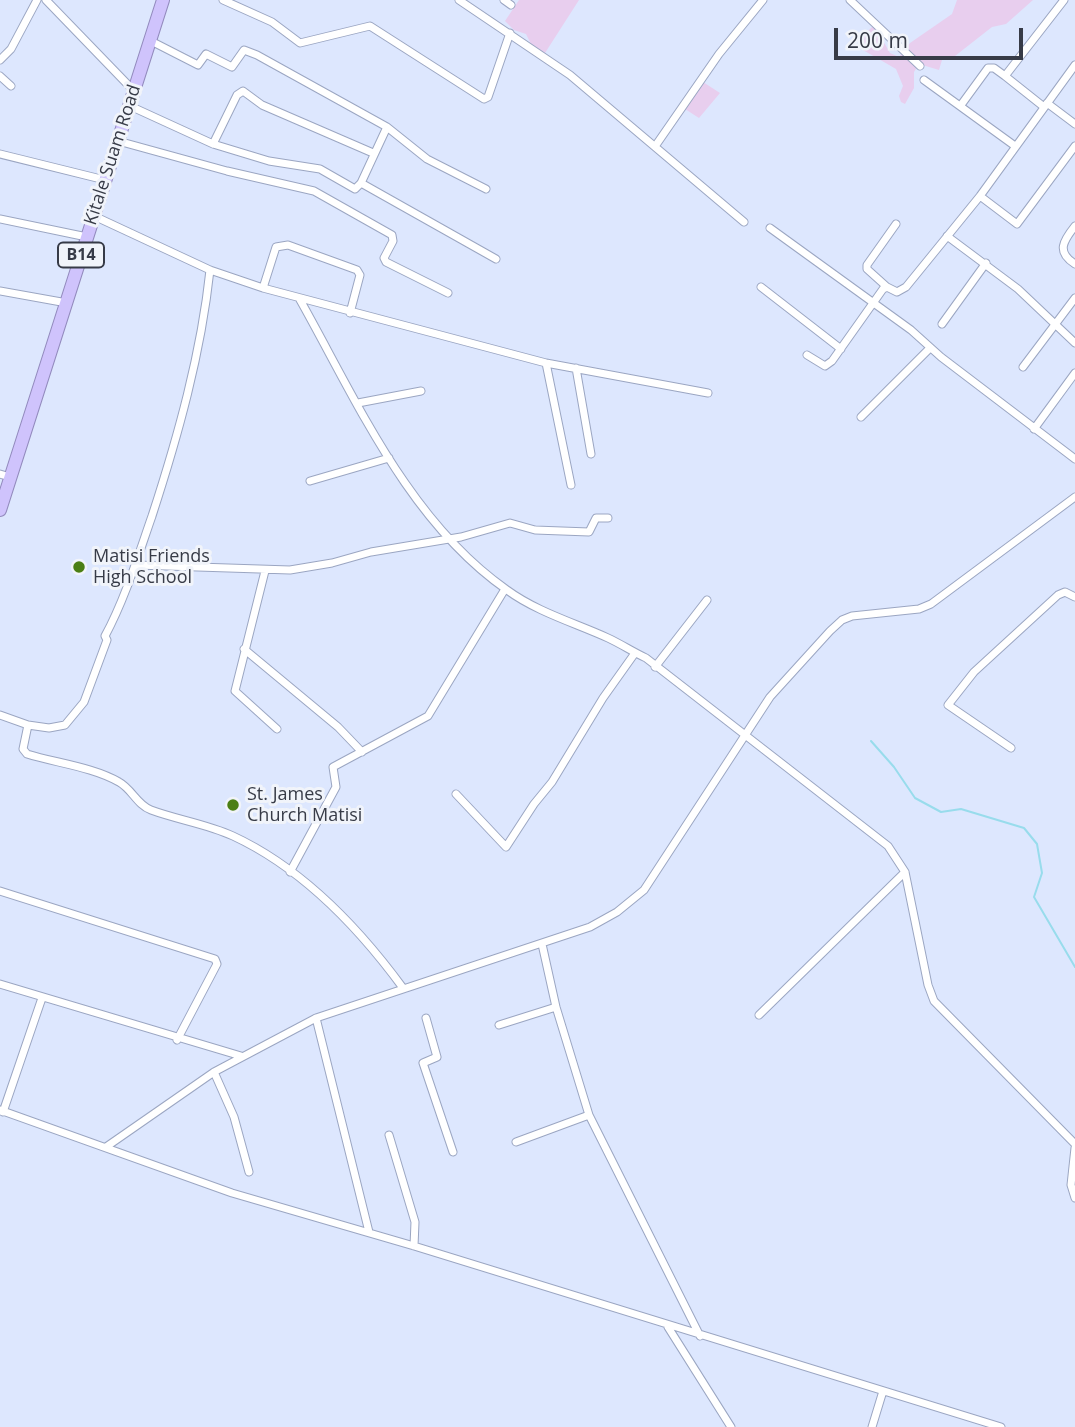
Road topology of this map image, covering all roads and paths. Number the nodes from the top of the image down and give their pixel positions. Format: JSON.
{"nodes":[{"id":1,"x":37,"y":0,"type":"edge"},
{"id":2,"x":46,"y":0,"type":"edge"},
{"id":3,"x":163,"y":0,"type":"edge"},
{"id":4,"x":223,"y":0,"type":"edge"},
{"id":5,"x":459,"y":0,"type":"edge"},
{"id":6,"x":763,"y":0,"type":"edge"},
{"id":7,"x":850,"y":0,"type":"edge"},
{"id":8,"x":1063,"y":0,"type":"edge"},
{"id":9,"x":510,"y":33,"type":"junction"},
{"id":10,"x":149,"y":40,"type":"junction"},
{"id":11,"x":0,"y":60,"type":"edge"},
{"id":12,"x":1075,"y":65,"type":"edge"},
{"id":13,"x":920,"y":66,"type":"dead end"},
{"id":14,"x":0,"y":76,"type":"edge"},
{"id":15,"x":1005,"y":76,"type":"junction"},
{"id":16,"x":924,"y":80,"type":"dead end"},
{"id":17,"x":11,"y":86,"type":"dead end"},
{"id":18,"x":133,"y":90,"type":"junction"},
{"id":19,"x":961,"y":105,"type":"junction"},
{"id":20,"x":1045,"y":105,"type":"junction"},
{"id":21,"x":130,"y":106,"type":"junction"},
{"id":22,"x":1075,"y":124,"type":"edge"},
{"id":23,"x":387,"y":127,"type":"junction"},
{"id":24,"x":118,"y":141,"type":"junction"},
{"id":25,"x":213,"y":144,"type":"junction"},
{"id":26,"x":656,"y":145,"type":"junction"},
{"id":27,"x":1014,"y":146,"type":"junction"},
{"id":28,"x":1075,"y":146,"type":"edge"},
{"id":29,"x":373,"y":153,"type":"junction"},
{"id":30,"x":0,"y":154,"type":"edge"},
{"id":31,"x":105,"y":180,"type":"junction"},
{"id":32,"x":361,"y":183,"type":"junction"},
{"id":33,"x":486,"y":189,"type":"dead end"},
{"id":34,"x":980,"y":195,"type":"junction"},
{"id":35,"x":94,"y":216,"type":"junction"},
{"id":36,"x":0,"y":219,"type":"edge"},
{"id":37,"x":744,"y":222,"type":"dead end"},
{"id":38,"x":895,"y":224,"type":"dead end"},
{"id":39,"x":1075,"y":226,"type":"edge"},
{"id":40,"x":770,"y":228,"type":"dead end"},
{"id":41,"x":947,"y":236,"type":"junction"},
{"id":42,"x":87,"y":237,"type":"junction"},
{"id":43,"x":496,"y":259,"type":"dead end"},
{"id":44,"x":986,"y":263,"type":"junction"},
{"id":45,"x":1075,"y":264,"type":"edge"},
{"id":46,"x":210,"y":270,"type":"junction"},
{"id":47,"x":761,"y":287,"type":"dead end"},
{"id":48,"x":887,"y":287,"type":"junction"},
{"id":49,"x":263,"y":288,"type":"junction"},
{"id":50,"x":0,"y":291,"type":"edge"},
{"id":51,"x":448,"y":293,"type":"dead end"},
{"id":52,"x":299,"y":298,"type":"junction"},
{"id":53,"x":1075,"y":298,"type":"edge"},
{"id":54,"x":67,"y":303,"type":"junction"},
{"id":55,"x":874,"y":304,"type":"junction"},
{"id":56,"x":350,"y":313,"type":"junction"},
{"id":57,"x":943,"y":324,"type":"dead end"},
{"id":58,"x":1055,"y":324,"type":"junction"},
{"id":59,"x":1075,"y":343,"type":"edge"},
{"id":60,"x":930,"y":348,"type":"junction"},
{"id":61,"x":841,"y":349,"type":"junction"},
{"id":62,"x":807,"y":355,"type":"dead end"},
{"id":63,"x":546,"y":363,"type":"junction"},
{"id":64,"x":1023,"y":367,"type":"dead end"},
{"id":65,"x":576,"y":368,"type":"junction"},
{"id":66,"x":1075,"y":373,"type":"edge"},
{"id":67,"x":421,"y":391,"type":"dead end"},
{"id":68,"x":708,"y":393,"type":"dead end"},
{"id":69,"x":358,"y":403,"type":"junction"},
{"id":70,"x":862,"y":417,"type":"dead end"},
{"id":71,"x":1034,"y":429,"type":"junction"},
{"id":72,"x":591,"y":454,"type":"dead end"},
{"id":73,"x":1074,"y":456,"type":"edge"},
{"id":74,"x":389,"y":458,"type":"junction"},
{"id":75,"x":5,"y":476,"type":"edge"},
{"id":76,"x":310,"y":481,"type":"dead end"},
{"id":77,"x":571,"y":485,"type":"dead end"},
{"id":78,"x":1075,"y":497,"type":"edge"},
{"id":79,"x":0,"y":510,"type":"edge"},
{"id":80,"x":608,"y":519,"type":"dead end"},
{"id":81,"x":450,"y":538,"type":"junction"},
{"id":82,"x":135,"y":565,"type":"junction"},
{"id":83,"x":265,"y":571,"type":"junction"},
{"id":84,"x":505,"y":589,"type":"junction"},
{"id":85,"x":1075,"y":597,"type":"edge"},
{"id":86,"x":707,"y":600,"type":"dead end"},
{"id":87,"x":244,"y":649,"type":"junction"},
{"id":88,"x":635,"y":653,"type":"junction"},
{"id":89,"x":655,"y":667,"type":"junction"},
{"id":90,"x":0,"y":715,"type":"edge"},
{"id":91,"x":28,"y":725,"type":"junction"},
{"id":92,"x":278,"y":729,"type":"dead end"},
{"id":93,"x":743,"y":737,"type":"junction"},
{"id":94,"x":1011,"y":748,"type":"dead end"},
{"id":95,"x":362,"y":752,"type":"junction"},
{"id":96,"x":456,"y":794,"type":"dead end"},
{"id":97,"x":290,"y":872,"type":"junction"},
{"id":98,"x":905,"y":872,"type":"junction"},
{"id":99,"x":0,"y":891,"type":"edge"},
{"id":100,"x":542,"y":944,"type":"junction"},
{"id":101,"x":0,"y":984,"type":"edge"},
{"id":102,"x":403,"y":988,"type":"junction"},
{"id":103,"x":43,"y":998,"type":"junction"},
{"id":104,"x":556,"y":1007,"type":"junction"},
{"id":105,"x":758,"y":1016,"type":"dead end"},
{"id":106,"x":316,"y":1018,"type":"junction"},
{"id":107,"x":426,"y":1018,"type":"dead end"},
{"id":108,"x":499,"y":1025,"type":"dead end"},
{"id":109,"x":177,"y":1040,"type":"junction"},
{"id":110,"x":241,"y":1056,"type":"junction"},
{"id":111,"x":214,"y":1072,"type":"junction"},
{"id":112,"x":2,"y":1111,"type":"edge"},
{"id":113,"x":589,"y":1115,"type":"junction"},
{"id":114,"x":389,"y":1135,"type":"dead end"},
{"id":115,"x":516,"y":1142,"type":"dead end"},
{"id":116,"x":1075,"y":1146,"type":"edge"},
{"id":117,"x":106,"y":1147,"type":"junction"},
{"id":118,"x":453,"y":1152,"type":"dead end"},
{"id":119,"x":249,"y":1172,"type":"dead end"},
{"id":120,"x":1075,"y":1198,"type":"edge"},
{"id":121,"x":369,"y":1232,"type":"junction"},
{"id":122,"x":414,"y":1246,"type":"junction"},
{"id":123,"x":668,"y":1326,"type":"junction"},
{"id":124,"x":700,"y":1336,"type":"junction"},
{"id":125,"x":883,"y":1391,"type":"junction"},
{"id":126,"x":731,"y":1427,"type":"edge"},
{"id":127,"x":872,"y":1427,"type":"edge"},
{"id":128,"x":1002,"y":1427,"type":"edge"}],
"edges":[{"from":1,"to":11,"type":"street"},
{"from":2,"to":18,"type":"street"},
{"from":3,"to":10,"type":"highway","name":"Kitale Suam Road","number":"B14"},
{"from":4,"to":9,"type":"street"},
{"from":5,"to":9,"type":"street"},
{"from":6,"to":26,"type":"street"},
{"from":7,"to":13,"type":"street"},
{"from":8,"to":15,"type":"street"},
{"from":9,"to":26,"type":"street"},
{"from":10,"to":18,"type":"highway","name":"Kitale Suam Road","number":"B14"},
{"from":10,"to":23,"type":"street"},
{"from":12,"to":20,"type":"street"},
{"from":14,"to":17,"type":"street"},
{"from":15,"to":19,"type":"street"},
{"from":15,"to":20,"type":"street"},
{"from":16,"to":19,"type":"street"},
{"from":18,"to":21,"type":"highway","name":"Kitale Suam Road","number":"B14"},
{"from":19,"to":27,"type":"street"},
{"from":20,"to":22,"type":"street"},
{"from":20,"to":27,"type":"street"},
{"from":21,"to":24,"type":"highway","name":"Kitale Suam Road","number":"B14"},
{"from":21,"to":25,"type":"street"},
{"from":23,"to":29,"type":"street"},
{"from":23,"to":33,"type":"street"},
{"from":24,"to":31,"type":"highway","name":"Kitale Suam Road","number":"B14"},
{"from":24,"to":51,"type":"street"},
{"from":25,"to":29,"type":"street"},
{"from":25,"to":32,"type":"street"},
{"from":26,"to":37,"type":"street"},
{"from":27,"to":34,"type":"street"},
{"from":28,"to":34,"type":"street"},
{"from":29,"to":32,"type":"street"},
{"from":30,"to":31,"type":"street"},
{"from":31,"to":35,"type":"highway","name":"Kitale Suam Road","number":"B14"},
{"from":32,"to":43,"type":"street"},
{"from":34,"to":41,"type":"street"},
{"from":35,"to":42,"type":"highway","name":"Kitale Suam Road","number":"B14"},
{"from":35,"to":46,"type":"street"},
{"from":36,"to":42,"type":"street"},
{"from":38,"to":48,"type":"street"},
{"from":39,"to":45,"type":"street"},
{"from":40,"to":55,"type":"street"},
{"from":41,"to":44,"type":"street"},
{"from":41,"to":48,"type":"street"},
{"from":42,"to":54,"type":"highway","name":"Kitale Suam Road","number":"B14"},
{"from":44,"to":57,"type":"street"},
{"from":44,"to":58,"type":"street"},
{"from":46,"to":49,"type":"street"},
{"from":46,"to":82,"type":"street"},
{"from":47,"to":61,"type":"street"},
{"from":48,"to":55,"type":"street"},
{"from":49,"to":52,"type":"street"},
{"from":49,"to":56,"type":"street"},
{"from":50,"to":54,"type":"street"},
{"from":52,"to":56,"type":"street"},
{"from":52,"to":69,"type":"street"},
{"from":53,"to":58,"type":"street"},
{"from":54,"to":75,"type":"highway","name":"Kitale Suam Road","number":"B14"},
{"from":55,"to":60,"type":"street"},
{"from":55,"to":61,"type":"street"},
{"from":56,"to":63,"type":"street"},
{"from":58,"to":59,"type":"street"},
{"from":58,"to":64,"type":"street"},
{"from":60,"to":70,"type":"street"},
{"from":60,"to":71,"type":"street"},
{"from":61,"to":62,"type":"street"},
{"from":63,"to":65,"type":"street"},
{"from":63,"to":77,"type":"street"},
{"from":65,"to":68,"type":"street"},
{"from":65,"to":72,"type":"street"},
{"from":66,"to":71,"type":"street"},
{"from":67,"to":69,"type":"street"},
{"from":69,"to":74,"type":"street"},
{"from":71,"to":73,"type":"street"},
{"from":74,"to":76,"type":"street"},
{"from":74,"to":81,"type":"street"},
{"from":75,"to":79,"type":"highway","name":"Kitale Suam Road","number":"B14"},
{"from":78,"to":93,"type":"street"},
{"from":80,"to":81,"type":"street"},
{"from":81,"to":83,"type":"street"},
{"from":81,"to":84,"type":"street"},
{"from":82,"to":83,"type":"street"},
{"from":82,"to":91,"type":"street"},
{"from":83,"to":87,"type":"street"},
{"from":84,"to":88,"type":"street"},
{"from":84,"to":95,"type":"street"},
{"from":85,"to":94,"type":"street"},
{"from":86,"to":89,"type":"street"},
{"from":87,"to":92,"type":"street"},
{"from":87,"to":95,"type":"street"},
{"from":88,"to":89,"type":"street"},
{"from":88,"to":96,"type":"street"},
{"from":89,"to":93,"type":"street"},
{"from":90,"to":91,"type":"street"},
{"from":91,"to":97,"type":"street"},
{"from":93,"to":98,"type":"street"},
{"from":93,"to":100,"type":"street"},
{"from":95,"to":97,"type":"street"},
{"from":97,"to":102,"type":"street"},
{"from":98,"to":105,"type":"street"},
{"from":98,"to":116,"type":"street"},
{"from":99,"to":109,"type":"street"},
{"from":100,"to":102,"type":"street"},
{"from":100,"to":104,"type":"street"},
{"from":101,"to":103,"type":"street"},
{"from":102,"to":106,"type":"street"},
{"from":103,"to":109,"type":"street"},
{"from":103,"to":112,"type":"street"},
{"from":104,"to":108,"type":"street"},
{"from":104,"to":113,"type":"street"},
{"from":106,"to":110,"type":"street"},
{"from":106,"to":121,"type":"street"},
{"from":107,"to":118,"type":"street"},
{"from":109,"to":110,"type":"street"},
{"from":110,"to":111,"type":"street"},
{"from":111,"to":117,"type":"street"},
{"from":111,"to":119,"type":"street"},
{"from":112,"to":117,"type":"street"},
{"from":113,"to":115,"type":"street"},
{"from":113,"to":124,"type":"street"},
{"from":114,"to":122,"type":"street"},
{"from":116,"to":120,"type":"street"},
{"from":117,"to":121,"type":"street"},
{"from":121,"to":122,"type":"street"},
{"from":122,"to":123,"type":"street"},
{"from":123,"to":124,"type":"street"},
{"from":123,"to":126,"type":"street"},
{"from":124,"to":125,"type":"street"},
{"from":125,"to":127,"type":"street"},
{"from":125,"to":128,"type":"street"}]}
